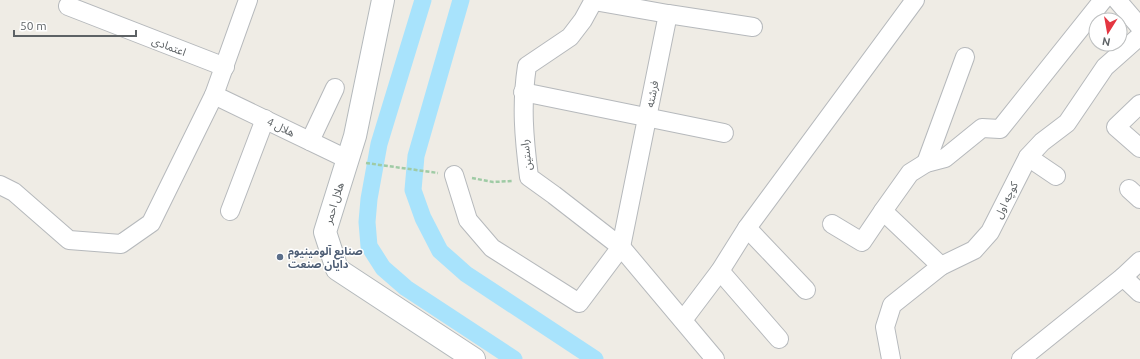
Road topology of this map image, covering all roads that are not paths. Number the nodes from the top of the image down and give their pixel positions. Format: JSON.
{"nodes":[{"id":1,"x":248,"y":0,"type":"edge"},
{"id":2,"x":384,"y":0,"type":"edge"},
{"id":3,"x":594,"y":0,"type":"edge"},
{"id":4,"x":915,"y":0,"type":"edge"},
{"id":5,"x":1103,"y":0,"type":"edge"},
{"id":6,"x":1117,"y":0,"type":"edge"},
{"id":7,"x":68,"y":6,"type":"dead end"},
{"id":8,"x":668,"y":14,"type":"junction"},
{"id":9,"x":753,"y":27,"type":"dead end"},
{"id":10,"x":1140,"y":27,"type":"edge"},
{"id":11,"x":1140,"y":36,"type":"edge"},
{"id":12,"x":965,"y":57,"type":"dead end"},
{"id":13,"x":225,"y":67,"type":"junction"},
{"id":14,"x":335,"y":88,"type":"dead end"},
{"id":15,"x":523,"y":92,"type":"junction"},
{"id":16,"x":214,"y":95,"type":"junction"},
{"id":17,"x":1140,"y":104,"type":"edge"},
{"id":18,"x":647,"y":116,"type":"junction"},
{"id":19,"x":265,"y":119,"type":"junction"},
{"id":20,"x":724,"y":132,"type":"dead end"},
{"id":21,"x":310,"y":141,"type":"junction"},
{"id":22,"x":1140,"y":148,"type":"edge"},
{"id":23,"x":1028,"y":156,"type":"junction"},
{"id":24,"x":357,"y":161,"type":"junction"},
{"id":25,"x":926,"y":163,"type":"junction"},
{"id":26,"x":446,"y":174,"type":"road end"},
{"id":27,"x":1056,"y":176,"type":"dead end"},
{"id":28,"x":0,"y":185,"type":"edge"},
{"id":29,"x":230,"y":211,"type":"dead end"},
{"id":30,"x":883,"y":211,"type":"junction"},
{"id":31,"x":832,"y":224,"type":"dead end"},
{"id":32,"x":747,"y":228,"type":"junction"},
{"id":33,"x":621,"y":247,"type":"junction"},
{"id":34,"x":1140,"y":261,"type":"edge"},
{"id":35,"x":940,"y":266,"type":"junction"},
{"id":36,"x":720,"y":271,"type":"junction"},
{"id":37,"x":1124,"y":277,"type":"junction"},
{"id":38,"x":806,"y":290,"type":"dead end"},
{"id":39,"x":1140,"y":293,"type":"edge"},
{"id":40,"x":683,"y":320,"type":"junction"},
{"id":41,"x":779,"y":339,"type":"dead end"},
{"id":42,"x":465,"y":356,"type":"edge"},
{"id":43,"x":715,"y":359,"type":"edge"},
{"id":44,"x":891,"y":359,"type":"edge"},
{"id":45,"x":1021,"y":359,"type":"edge"}],
"edges":[{"from":1,"to":13,"type":"street"},
{"from":2,"to":24,"type":"main road","name":"هلال احمر"},
{"from":3,"to":8,"type":"street"},
{"from":3,"to":15,"type":"street","name":"راستین"},
{"from":4,"to":32,"type":"street"},
{"from":5,"to":25,"type":"street"},
{"from":6,"to":10,"type":"street"},
{"from":7,"to":13,"type":"street","name":"اعتمادی"},
{"from":8,"to":9,"type":"street"},
{"from":8,"to":18,"type":"street","name":"فرشته"},
{"from":11,"to":23,"type":"street","name":"کوچه اول"},
{"from":12,"to":25,"type":"street"},
{"from":13,"to":16,"type":"street"},
{"from":14,"to":21,"type":"street"},
{"from":15,"to":18,"type":"street"},
{"from":15,"to":33,"type":"street","name":"راستین"},
{"from":16,"to":19,"type":"street","name":"هلال 4"},
{"from":16,"to":28,"type":"street"},
{"from":17,"to":22,"type":"street"},
{"from":18,"to":20,"type":"street"},
{"from":18,"to":33,"type":"street","name":"فرشته"},
{"from":19,"to":21,"type":"street","name":"هلال 4"},
{"from":19,"to":29,"type":"street"},
{"from":21,"to":24,"type":"street","name":"هلال 4"},
{"from":23,"to":27,"type":"street"},
{"from":23,"to":35,"type":"street","name":"کوچه اول"},
{"from":24,"to":42,"type":"main road","name":"هلال احمر"},
{"from":25,"to":30,"type":"street"},
{"from":26,"to":33,"type":"street"},
{"from":30,"to":31,"type":"street"},
{"from":30,"to":35,"type":"street"},
{"from":32,"to":36,"type":"street"},
{"from":32,"to":38,"type":"street"},
{"from":33,"to":40,"type":"street","name":"راستین"},
{"from":34,"to":37,"type":"street"},
{"from":35,"to":44,"type":"street","name":"کوچه اول"},
{"from":36,"to":40,"type":"street"},
{"from":36,"to":41,"type":"street"},
{"from":37,"to":39,"type":"street"},
{"from":37,"to":45,"type":"street"},
{"from":40,"to":43,"type":"street"}]}
